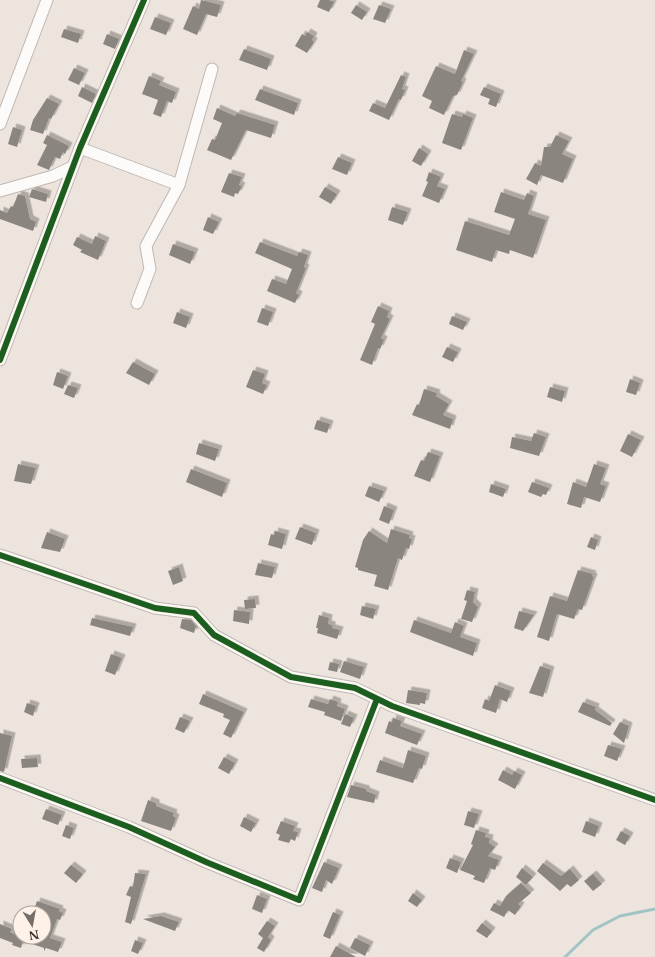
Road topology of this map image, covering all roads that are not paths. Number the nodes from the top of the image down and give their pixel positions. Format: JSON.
{"nodes":[{"id":1,"x":47,"y":0,"type":"edge"},
{"id":2,"x":144,"y":0,"type":"edge"},
{"id":3,"x":212,"y":69,"type":"dead end"},
{"id":4,"x":0,"y":124,"type":"edge"},
{"id":5,"x":80,"y":148,"type":"junction"},
{"id":6,"x":72,"y":167,"type":"junction"},
{"id":7,"x":179,"y":185,"type":"junction"},
{"id":8,"x":0,"y":191,"type":"edge"},
{"id":9,"x":137,"y":303,"type":"dead end"},
{"id":10,"x":0,"y":360,"type":"edge"},
{"id":11,"x":0,"y":556,"type":"edge"},
{"id":12,"x":377,"y":699,"type":"junction"},
{"id":13,"x":0,"y":778,"type":"edge"},
{"id":14,"x":655,"y":800,"type":"edge"}],
"edges":[{"from":1,"to":4,"type":"street"},
{"from":2,"to":5,"type":"street"},
{"from":3,"to":7,"type":"street"},
{"from":5,"to":6,"type":"street"},
{"from":5,"to":7,"type":"street"},
{"from":6,"to":8,"type":"street"},
{"from":6,"to":10,"type":"street"},
{"from":7,"to":9,"type":"street"},
{"from":11,"to":12,"type":"street"},
{"from":12,"to":13,"type":"street"},
{"from":12,"to":14,"type":"street"}]}
